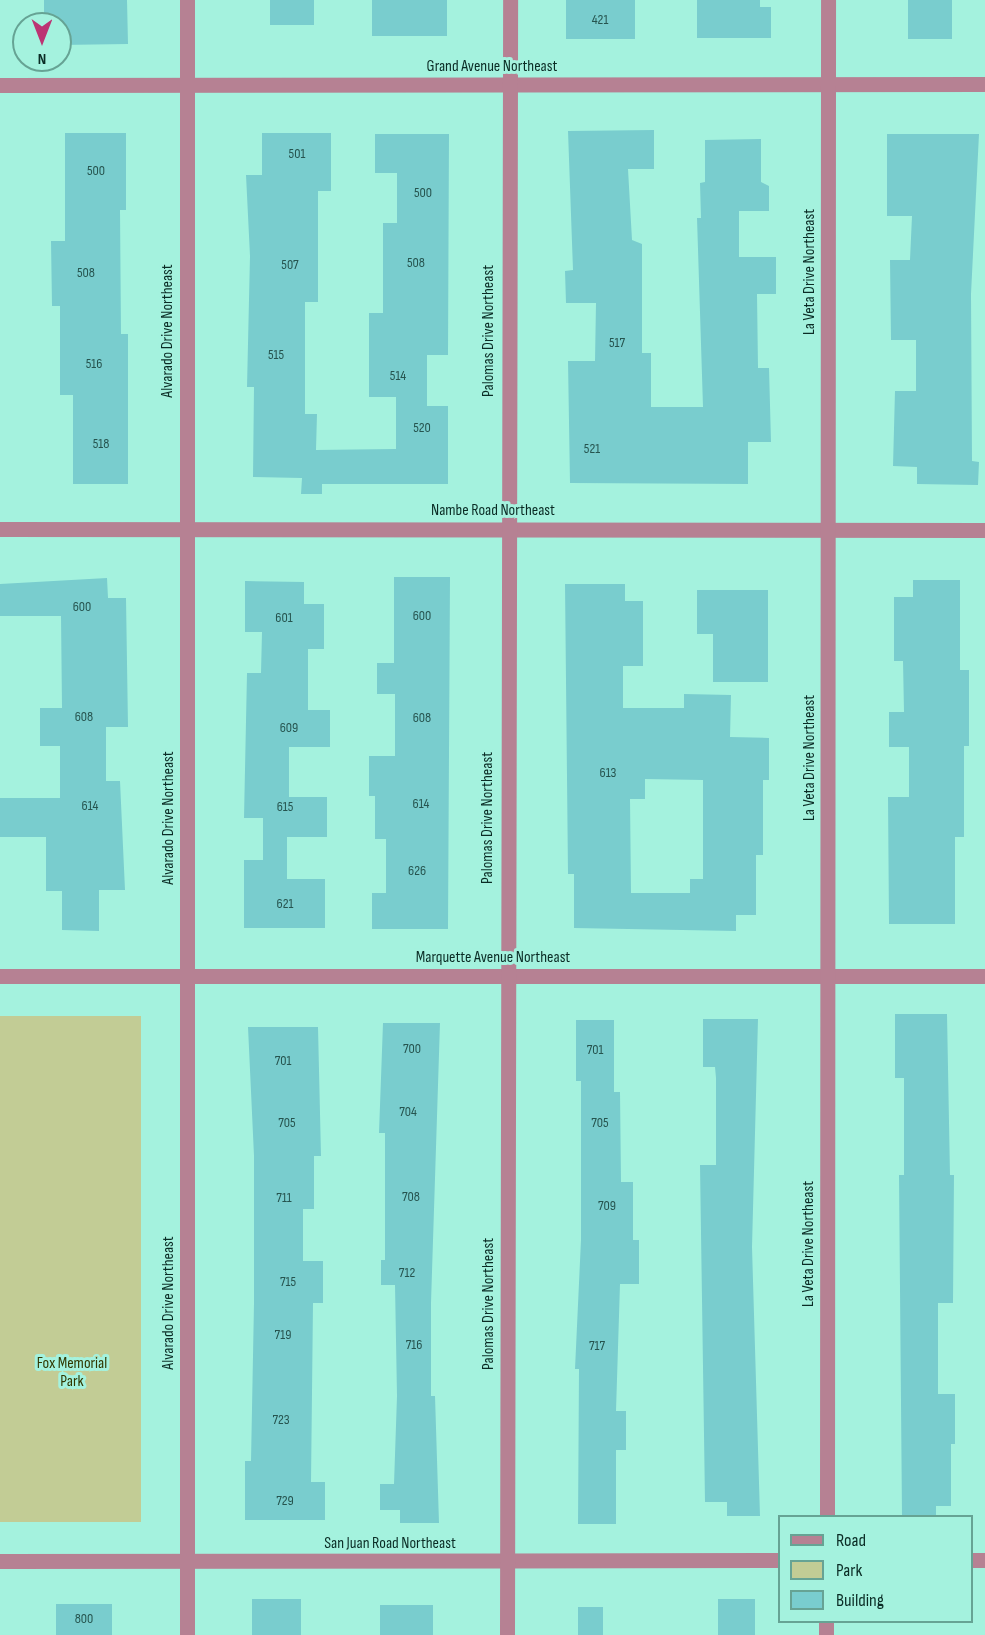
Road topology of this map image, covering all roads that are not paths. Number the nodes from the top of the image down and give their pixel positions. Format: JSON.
{"nodes":[{"id":1,"x":187,"y":0,"type":"edge"},
{"id":2,"x":510,"y":0,"type":"edge"},
{"id":3,"x":828,"y":0,"type":"edge"},
{"id":4,"x":510,"y":84,"type":"junction"},
{"id":5,"x":985,"y":84,"type":"edge"},
{"id":6,"x":0,"y":85,"type":"edge"},
{"id":7,"x":188,"y":86,"type":"junction"},
{"id":8,"x":828,"y":86,"type":"junction"},
{"id":9,"x":185,"y":528,"type":"junction"},
{"id":10,"x":506,"y":528,"type":"junction"},
{"id":11,"x":0,"y":529,"type":"edge"},
{"id":12,"x":985,"y":530,"type":"edge"},
{"id":13,"x":829,"y":531,"type":"junction"},
{"id":14,"x":506,"y":975,"type":"junction"},
{"id":15,"x":985,"y":975,"type":"edge"},
{"id":16,"x":0,"y":976,"type":"edge"},
{"id":17,"x":188,"y":976,"type":"junction"},
{"id":18,"x":828,"y":977,"type":"junction"},
{"id":19,"x":827,"y":1515,"type":"edge"},
{"id":20,"x":778,"y":1560,"type":"edge"},
{"id":21,"x":507,"y":1561,"type":"junction"},
{"id":22,"x":0,"y":1562,"type":"edge"},
{"id":23,"x":187,"y":1563,"type":"junction"},
{"id":24,"x":187,"y":1635,"type":"edge"},
{"id":25,"x":507,"y":1635,"type":"edge"}],
"edges":[{"from":1,"to":7,"type":"street","name":"Alvarado Drive Northeast"},
{"from":2,"to":4,"type":"street","name":"Palomas Drive Northeast"},
{"from":3,"to":8,"type":"street","name":"La Veta Drive Northeast"},
{"from":4,"to":7,"type":"street","name":"Grand Avenue Northeast"},
{"from":4,"to":8,"type":"street","name":"Grand Avenue Northeast"},
{"from":4,"to":10,"type":"street","name":"Palomas Drive Northeast"},
{"from":5,"to":8,"type":"street","name":"Grand Avenue Northeast"},
{"from":6,"to":7,"type":"street","name":"Grand Avenue Northeast"},
{"from":7,"to":9,"type":"street","name":"Alvarado Drive Northeast"},
{"from":8,"to":13,"type":"street","name":"La Veta Drive Northeast"},
{"from":9,"to":10,"type":"street","name":"Nambe Road Northeast"},
{"from":9,"to":11,"type":"street","name":"Nambe Road Northeast"},
{"from":9,"to":17,"type":"street","name":"Alvarado Drive Northeast"},
{"from":10,"to":13,"type":"street","name":"Nambe Road Northeast"},
{"from":10,"to":14,"type":"street","name":"Palomas Drive Northeast"},
{"from":12,"to":13,"type":"street","name":"Nambe Road Northeast"},
{"from":13,"to":18,"type":"street","name":"La Veta Drive Northeast"},
{"from":14,"to":17,"type":"street","name":"Marquette Avenue Northeast"},
{"from":14,"to":18,"type":"street","name":"Marquette Avenue Northeast"},
{"from":14,"to":21,"type":"street","name":"Palomas Drive Northeast"},
{"from":15,"to":18,"type":"street","name":"Marquette Avenue Northeast"},
{"from":16,"to":17,"type":"street","name":"Marquette Avenue Northeast"},
{"from":17,"to":23,"type":"street","name":"Alvarado Drive Northeast"},
{"from":18,"to":19,"type":"street","name":"La Veta Drive Northeast"},
{"from":20,"to":21,"type":"street","name":"San Juan Road Northeast"},
{"from":21,"to":23,"type":"street","name":"San Juan Road Northeast"},
{"from":21,"to":25,"type":"street","name":"Palomas Drive Northeast"},
{"from":22,"to":23,"type":"street","name":"San Juan Road Northeast"},
{"from":23,"to":24,"type":"street","name":"Alvarado Drive Northeast"}]}
